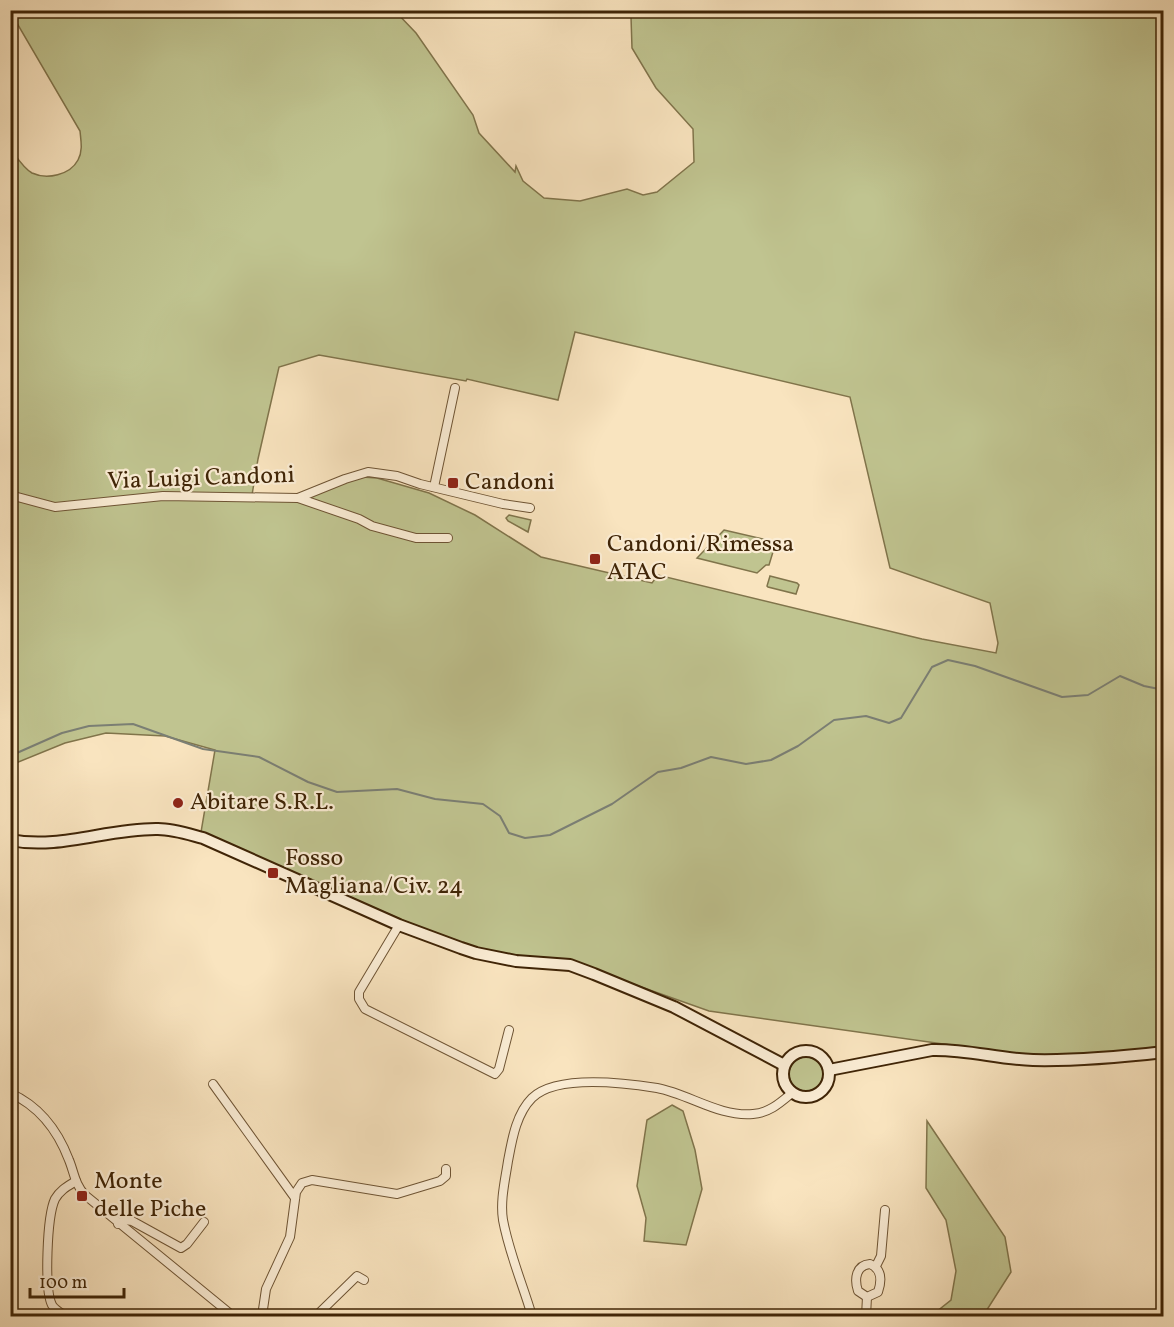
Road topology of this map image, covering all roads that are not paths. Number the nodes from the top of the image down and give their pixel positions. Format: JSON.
{"nodes":[{"id":1,"x":455,"y":388,"type":"dead end"},
{"id":2,"x":434,"y":487,"type":"junction"},
{"id":3,"x":10,"y":495,"type":"edge"},
{"id":4,"x":298,"y":498,"type":"junction"},
{"id":5,"x":530,"y":508,"type":"dead end"},
{"id":6,"x":448,"y":538,"type":"dead end"},
{"id":7,"x":10,"y":840,"type":"edge"},
{"id":8,"x":399,"y":925,"type":"junction"},
{"id":9,"x":509,"y":1030,"type":"dead end"},
{"id":10,"x":1164,"y":1052,"type":"edge"},
{"id":11,"x":784,"y":1065,"type":"junction"},
{"id":12,"x":829,"y":1070,"type":"junction"},
{"id":13,"x":213,"y":1084,"type":"dead end"},
{"id":14,"x":10,"y":1093,"type":"edge"},
{"id":15,"x":792,"y":1093,"type":"junction"},
{"id":16,"x":446,"y":1169,"type":"dead end"},
{"id":17,"x":76,"y":1181,"type":"junction"},
{"id":18,"x":295,"y":1198,"type":"junction"},
{"id":19,"x":885,"y":1210,"type":"dead end"},
{"id":20,"x":204,"y":1222,"type":"dead end"},
{"id":21,"x":118,"y":1224,"type":"junction"},
{"id":22,"x":876,"y":1266,"type":"junction"},
{"id":23,"x":364,"y":1280,"type":"dead end"},
{"id":24,"x":867,"y":1297,"type":"junction"},
{"id":25,"x":66,"y":1317,"type":"edge"},
{"id":26,"x":233,"y":1317,"type":"edge"},
{"id":27,"x":262,"y":1317,"type":"edge"},
{"id":28,"x":316,"y":1317,"type":"edge"},
{"id":29,"x":532,"y":1317,"type":"edge"},
{"id":30,"x":866,"y":1317,"type":"edge"}],
"edges":[{"from":1,"to":2,"type":"street"},
{"from":2,"to":4,"type":"street","name":"Via Luigi Candoni"},
{"from":2,"to":5,"type":"street","name":"Via Luigi Candoni"},
{"from":3,"to":4,"type":"street","name":"Via Luigi Candoni"},
{"from":4,"to":6,"type":"street"},
{"from":7,"to":8,"type":"street"},
{"from":8,"to":9,"type":"street"},
{"from":8,"to":11,"type":"street"},
{"from":10,"to":12,"type":"street"},
{"from":11,"to":12,"type":"street"},
{"from":11,"to":15,"type":"street"},
{"from":12,"to":15,"type":"street"},
{"from":13,"to":18,"type":"street"},
{"from":14,"to":17,"type":"street"},
{"from":15,"to":29,"type":"street"},
{"from":16,"to":18,"type":"street"},
{"from":17,"to":21,"type":"street"},
{"from":17,"to":25,"type":"street"},
{"from":18,"to":27,"type":"street"},
{"from":19,"to":22,"type":"street"},
{"from":20,"to":21,"type":"street"},
{"from":21,"to":26,"type":"street"},
{"from":22,"to":24,"type":"street"},
{"from":22,"to":24,"type":"street"},
{"from":23,"to":28,"type":"street"},
{"from":24,"to":30,"type":"street"}]}
